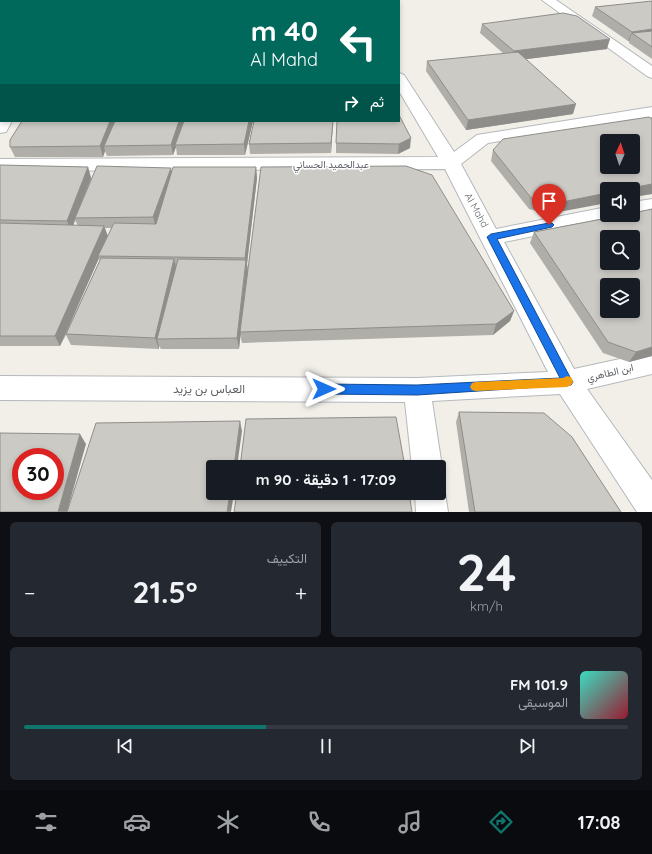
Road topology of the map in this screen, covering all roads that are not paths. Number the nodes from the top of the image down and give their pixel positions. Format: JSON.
{"nodes":[{"id":1,"x":548,"y":0,"type":"edge"},
{"id":2,"x":652,"y":73,"type":"edge"},
{"id":3,"x":400,"y":80,"type":"edge"},
{"id":4,"x":652,"y":112,"type":"edge"},
{"id":5,"x":451,"y":163,"type":"junction"},
{"id":6,"x":0,"y":165,"type":"edge"},
{"id":7,"x":652,"y":205,"type":"edge"},
{"id":8,"x":640,"y":208,"type":"edge"},
{"id":9,"x":600,"y":215,"type":"edge"},
{"id":10,"x":491,"y":237,"type":"junction"},
{"id":11,"x":652,"y":363,"type":"edge"},
{"id":12,"x":567,"y":382,"type":"junction"},
{"id":13,"x":0,"y":388,"type":"edge"},
{"id":14,"x":417,"y":390,"type":"junction"},
{"id":15,"x":426,"y":460,"type":"edge"},
{"id":16,"x":431,"y":500,"type":"edge"},
{"id":17,"x":652,"y":507,"type":"edge"},
{"id":18,"x":432,"y":512,"type":"edge"}],
"edges":[{"from":1,"to":2,"type":"street"},
{"from":3,"to":5,"type":"street","name":"Al Mahd"},
{"from":4,"to":5,"type":"street"},
{"from":5,"to":6,"type":"street","name":"عبدالحميد الحساني"},
{"from":5,"to":10,"type":"street","name":"Al Mahd"},
{"from":7,"to":8,"type":"street"},
{"from":9,"to":10,"type":"street"},
{"from":10,"to":12,"type":"street","name":"Al Mahd"},
{"from":11,"to":12,"type":"street","name":"ابن الطاهري"},
{"from":12,"to":14,"type":"street","name":"العباس بن يزيد"},
{"from":12,"to":17,"type":"street","name":"Al Mahd"},
{"from":13,"to":14,"type":"street","name":"العباس بن يزيد"},
{"from":14,"to":15,"type":"street"},
{"from":16,"to":18,"type":"street"}]}
